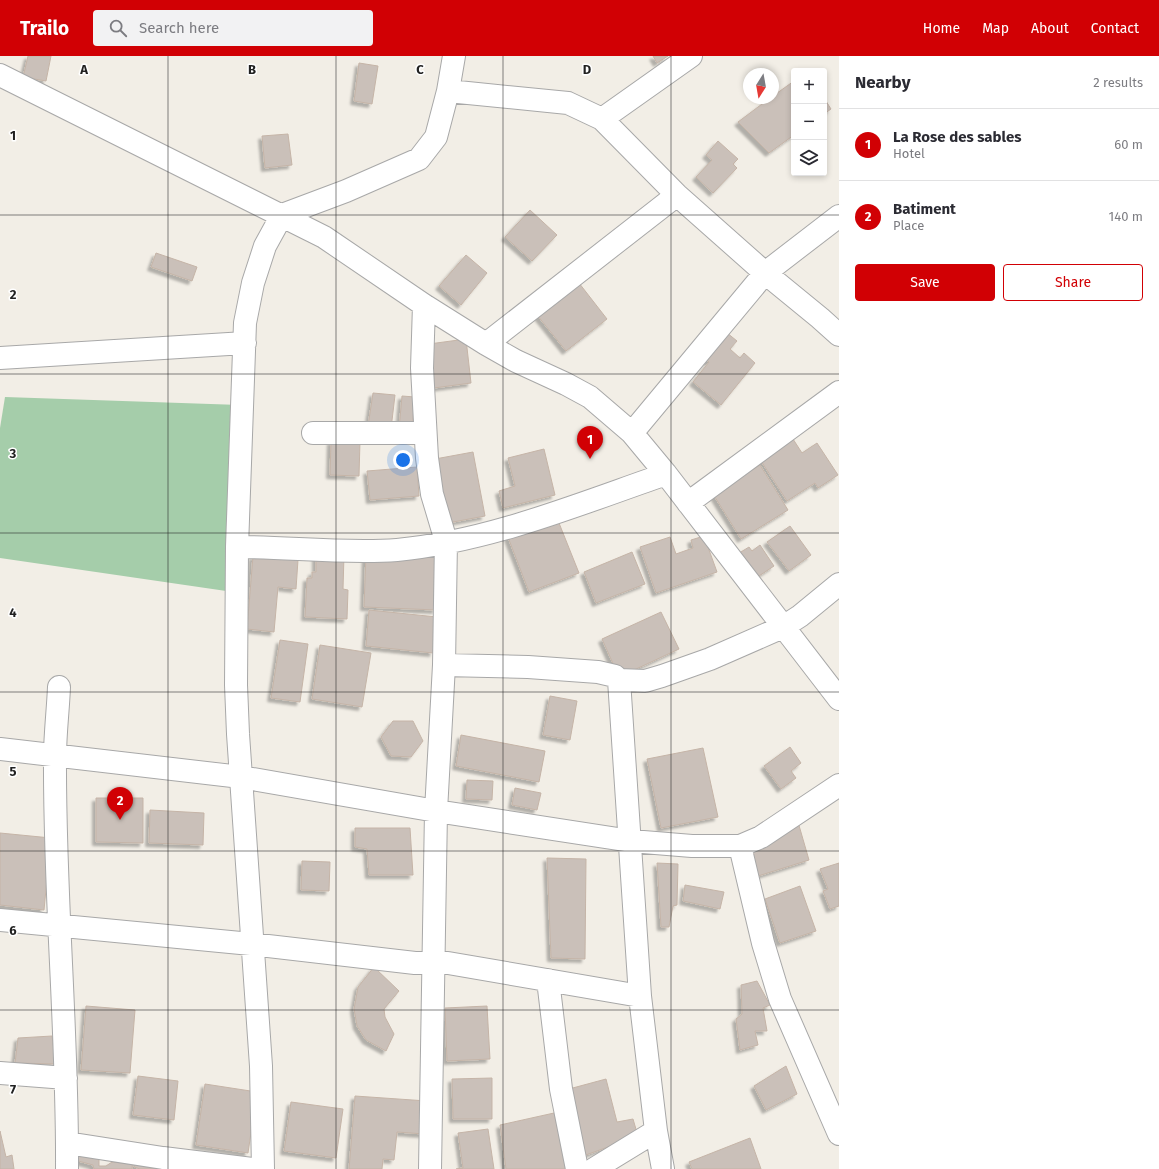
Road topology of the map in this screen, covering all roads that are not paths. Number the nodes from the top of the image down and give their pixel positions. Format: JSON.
{"nodes":[{"id":1,"x":454,"y":56,"type":"edge"},
{"id":2,"x":691,"y":56,"type":"edge"},
{"id":3,"x":0,"y":75,"type":"edge"},
{"id":4,"x":448,"y":91,"type":"junction"},
{"id":5,"x":602,"y":118,"type":"junction"},
{"id":6,"x":677,"y":194,"type":"junction"},
{"id":7,"x":282,"y":215,"type":"junction"},
{"id":8,"x":839,"y":216,"type":"edge"},
{"id":9,"x":764,"y":273,"type":"junction"},
{"id":10,"x":424,"y":305,"type":"junction"},
{"id":11,"x":839,"y":335,"type":"edge"},
{"id":12,"x":245,"y":343,"type":"junction"},
{"id":13,"x":486,"y":344,"type":"junction"},
{"id":14,"x":0,"y":358,"type":"edge"},
{"id":15,"x":839,"y":392,"type":"edge"},
{"id":16,"x":313,"y":433,"type":"dead end"},
{"id":17,"x":425,"y":433,"type":"junction"},
{"id":18,"x":632,"y":433,"type":"junction"},
{"id":19,"x":666,"y":474,"type":"junction"},
{"id":20,"x":688,"y":503,"type":"junction"},
{"id":21,"x":446,"y":541,"type":"junction"},
{"id":22,"x":237,"y":547,"type":"junction"},
{"id":23,"x":839,"y":584,"type":"edge"},
{"id":24,"x":783,"y":628,"type":"junction"},
{"id":25,"x":444,"y":665,"type":"junction"},
{"id":26,"x":619,"y":680,"type":"junction"},
{"id":27,"x":59,"y":688,"type":"dead end"},
{"id":28,"x":839,"y":699,"type":"edge"},
{"id":29,"x":0,"y":749,"type":"edge"},
{"id":30,"x":55,"y":756,"type":"junction"},
{"id":31,"x":241,"y":777,"type":"junction"},
{"id":32,"x":839,"y":785,"type":"edge"},
{"id":33,"x":436,"y":811,"type":"junction"},
{"id":34,"x":631,"y":841,"type":"junction"},
{"id":35,"x":740,"y":846,"type":"junction"},
{"id":36,"x":0,"y":920,"type":"edge"},
{"id":37,"x":58,"y":927,"type":"junction"},
{"id":38,"x":251,"y":944,"type":"junction"},
{"id":39,"x":434,"y":962,"type":"junction"},
{"id":40,"x":548,"y":980,"type":"junction"},
{"id":41,"x":640,"y":996,"type":"junction"},
{"id":42,"x":0,"y":1073,"type":"edge"},
{"id":43,"x":66,"y":1078,"type":"junction"},
{"id":44,"x":656,"y":1131,"type":"junction"},
{"id":45,"x":839,"y":1134,"type":"edge"},
{"id":46,"x":67,"y":1143,"type":"junction"},
{"id":47,"x":67,"y":1169,"type":"edge"},
{"id":48,"x":252,"y":1169,"type":"edge"},
{"id":49,"x":263,"y":1169,"type":"edge"},
{"id":50,"x":430,"y":1169,"type":"edge"},
{"id":51,"x":577,"y":1169,"type":"edge"},
{"id":52,"x":594,"y":1169,"type":"edge"},
{"id":53,"x":663,"y":1169,"type":"edge"}],
"edges":[{"from":1,"to":4,"type":"street"},
{"from":2,"to":5,"type":"street"},
{"from":3,"to":7,"type":"street"},
{"from":4,"to":5,"type":"street"},
{"from":4,"to":7,"type":"street"},
{"from":5,"to":6,"type":"street"},
{"from":6,"to":9,"type":"street"},
{"from":6,"to":13,"type":"street"},
{"from":7,"to":10,"type":"street"},
{"from":7,"to":12,"type":"street"},
{"from":8,"to":9,"type":"street"},
{"from":9,"to":11,"type":"street"},
{"from":9,"to":18,"type":"street"},
{"from":10,"to":13,"type":"street"},
{"from":10,"to":17,"type":"street"},
{"from":12,"to":14,"type":"street"},
{"from":12,"to":22,"type":"street"},
{"from":13,"to":18,"type":"street"},
{"from":15,"to":20,"type":"street"},
{"from":16,"to":17,"type":"street"},
{"from":17,"to":21,"type":"street"},
{"from":18,"to":19,"type":"street"},
{"from":19,"to":20,"type":"street"},
{"from":19,"to":21,"type":"street"},
{"from":20,"to":24,"type":"street"},
{"from":21,"to":22,"type":"street"},
{"from":21,"to":25,"type":"street"},
{"from":22,"to":31,"type":"street"},
{"from":23,"to":24,"type":"street"},
{"from":24,"to":26,"type":"street"},
{"from":24,"to":28,"type":"street"},
{"from":25,"to":26,"type":"street"},
{"from":25,"to":33,"type":"street"},
{"from":26,"to":34,"type":"street"},
{"from":27,"to":30,"type":"street"},
{"from":29,"to":30,"type":"street"},
{"from":30,"to":31,"type":"street"},
{"from":30,"to":37,"type":"street"},
{"from":31,"to":33,"type":"street"},
{"from":31,"to":38,"type":"street"},
{"from":32,"to":35,"type":"street"},
{"from":33,"to":34,"type":"street"},
{"from":33,"to":39,"type":"street"},
{"from":34,"to":35,"type":"street"},
{"from":34,"to":41,"type":"street"},
{"from":35,"to":45,"type":"street"},
{"from":36,"to":37,"type":"street"},
{"from":37,"to":38,"type":"street"},
{"from":37,"to":43,"type":"street"},
{"from":38,"to":39,"type":"street"},
{"from":38,"to":49,"type":"street"},
{"from":39,"to":40,"type":"street"},
{"from":39,"to":50,"type":"street"},
{"from":40,"to":41,"type":"street"},
{"from":40,"to":51,"type":"street"},
{"from":41,"to":44,"type":"street"},
{"from":42,"to":43,"type":"street"},
{"from":43,"to":46,"type":"street"},
{"from":44,"to":52,"type":"street"},
{"from":44,"to":53,"type":"street"},
{"from":46,"to":47,"type":"street"},
{"from":46,"to":48,"type":"street"}]}
